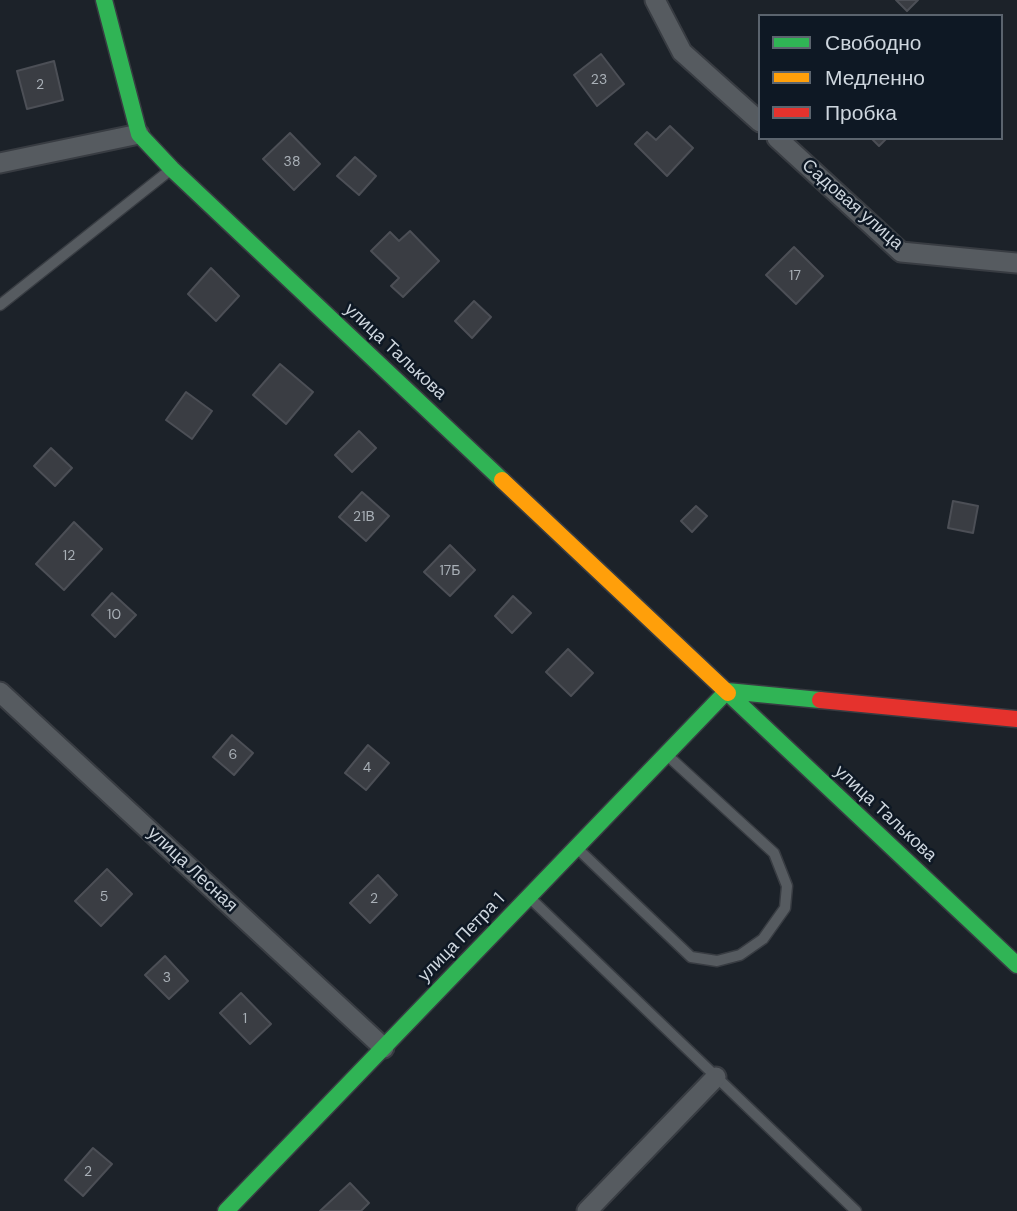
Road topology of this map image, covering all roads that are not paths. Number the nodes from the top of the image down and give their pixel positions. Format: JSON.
{"nodes":[{"id":1,"x":104,"y":0,"type":"edge"},
{"id":2,"x":655,"y":0,"type":"edge"},
{"id":3,"x":758,"y":120,"type":"edge"},
{"id":4,"x":139,"y":134,"type":"junction"},
{"id":5,"x":779,"y":140,"type":"edge"},
{"id":6,"x":0,"y":163,"type":"edge"},
{"id":7,"x":172,"y":169,"type":"junction"},
{"id":8,"x":1017,"y":263,"type":"edge"},
{"id":9,"x":0,"y":305,"type":"edge"},
{"id":10,"x":727,"y":691,"type":"junction"},
{"id":11,"x":0,"y":692,"type":"edge"},
{"id":12,"x":1017,"y":719,"type":"edge"},
{"id":13,"x":666,"y":754,"type":"junction"},
{"id":14,"x":576,"y":847,"type":"junction"},
{"id":15,"x":528,"y":897,"type":"junction"},
{"id":16,"x":1017,"y":965,"type":"edge"},
{"id":17,"x":384,"y":1048,"type":"junction"},
{"id":18,"x":716,"y":1077,"type":"junction"},
{"id":19,"x":226,"y":1211,"type":"edge"},
{"id":20,"x":587,"y":1211,"type":"edge"},
{"id":21,"x":856,"y":1211,"type":"edge"}],
"edges":[{"from":1,"to":4,"type":"street","name":"улица Талькова"},
{"from":2,"to":3,"type":"street"},
{"from":4,"to":6,"type":"street"},
{"from":4,"to":7,"type":"street","name":"улица Талькова"},
{"from":5,"to":8,"type":"street","name":"Садовая улица"},
{"from":7,"to":9,"type":"lane"},
{"from":7,"to":10,"type":"street","name":"улица Талькова"},
{"from":10,"to":12,"type":"street"},
{"from":10,"to":13,"type":"street","name":"улица Петра 1"},
{"from":10,"to":16,"type":"street","name":"улица Талькова"},
{"from":11,"to":17,"type":"street","name":"улица Лесная"},
{"from":13,"to":14,"type":"street","name":"улица Петра 1"},
{"from":13,"to":14,"type":"lane"},
{"from":14,"to":15,"type":"street","name":"улица Петра 1"},
{"from":15,"to":17,"type":"street","name":"улица Петра 1"},
{"from":15,"to":18,"type":"lane"},
{"from":17,"to":19,"type":"street","name":"улица Петра 1"},
{"from":18,"to":20,"type":"street"},
{"from":18,"to":21,"type":"lane"}]}
